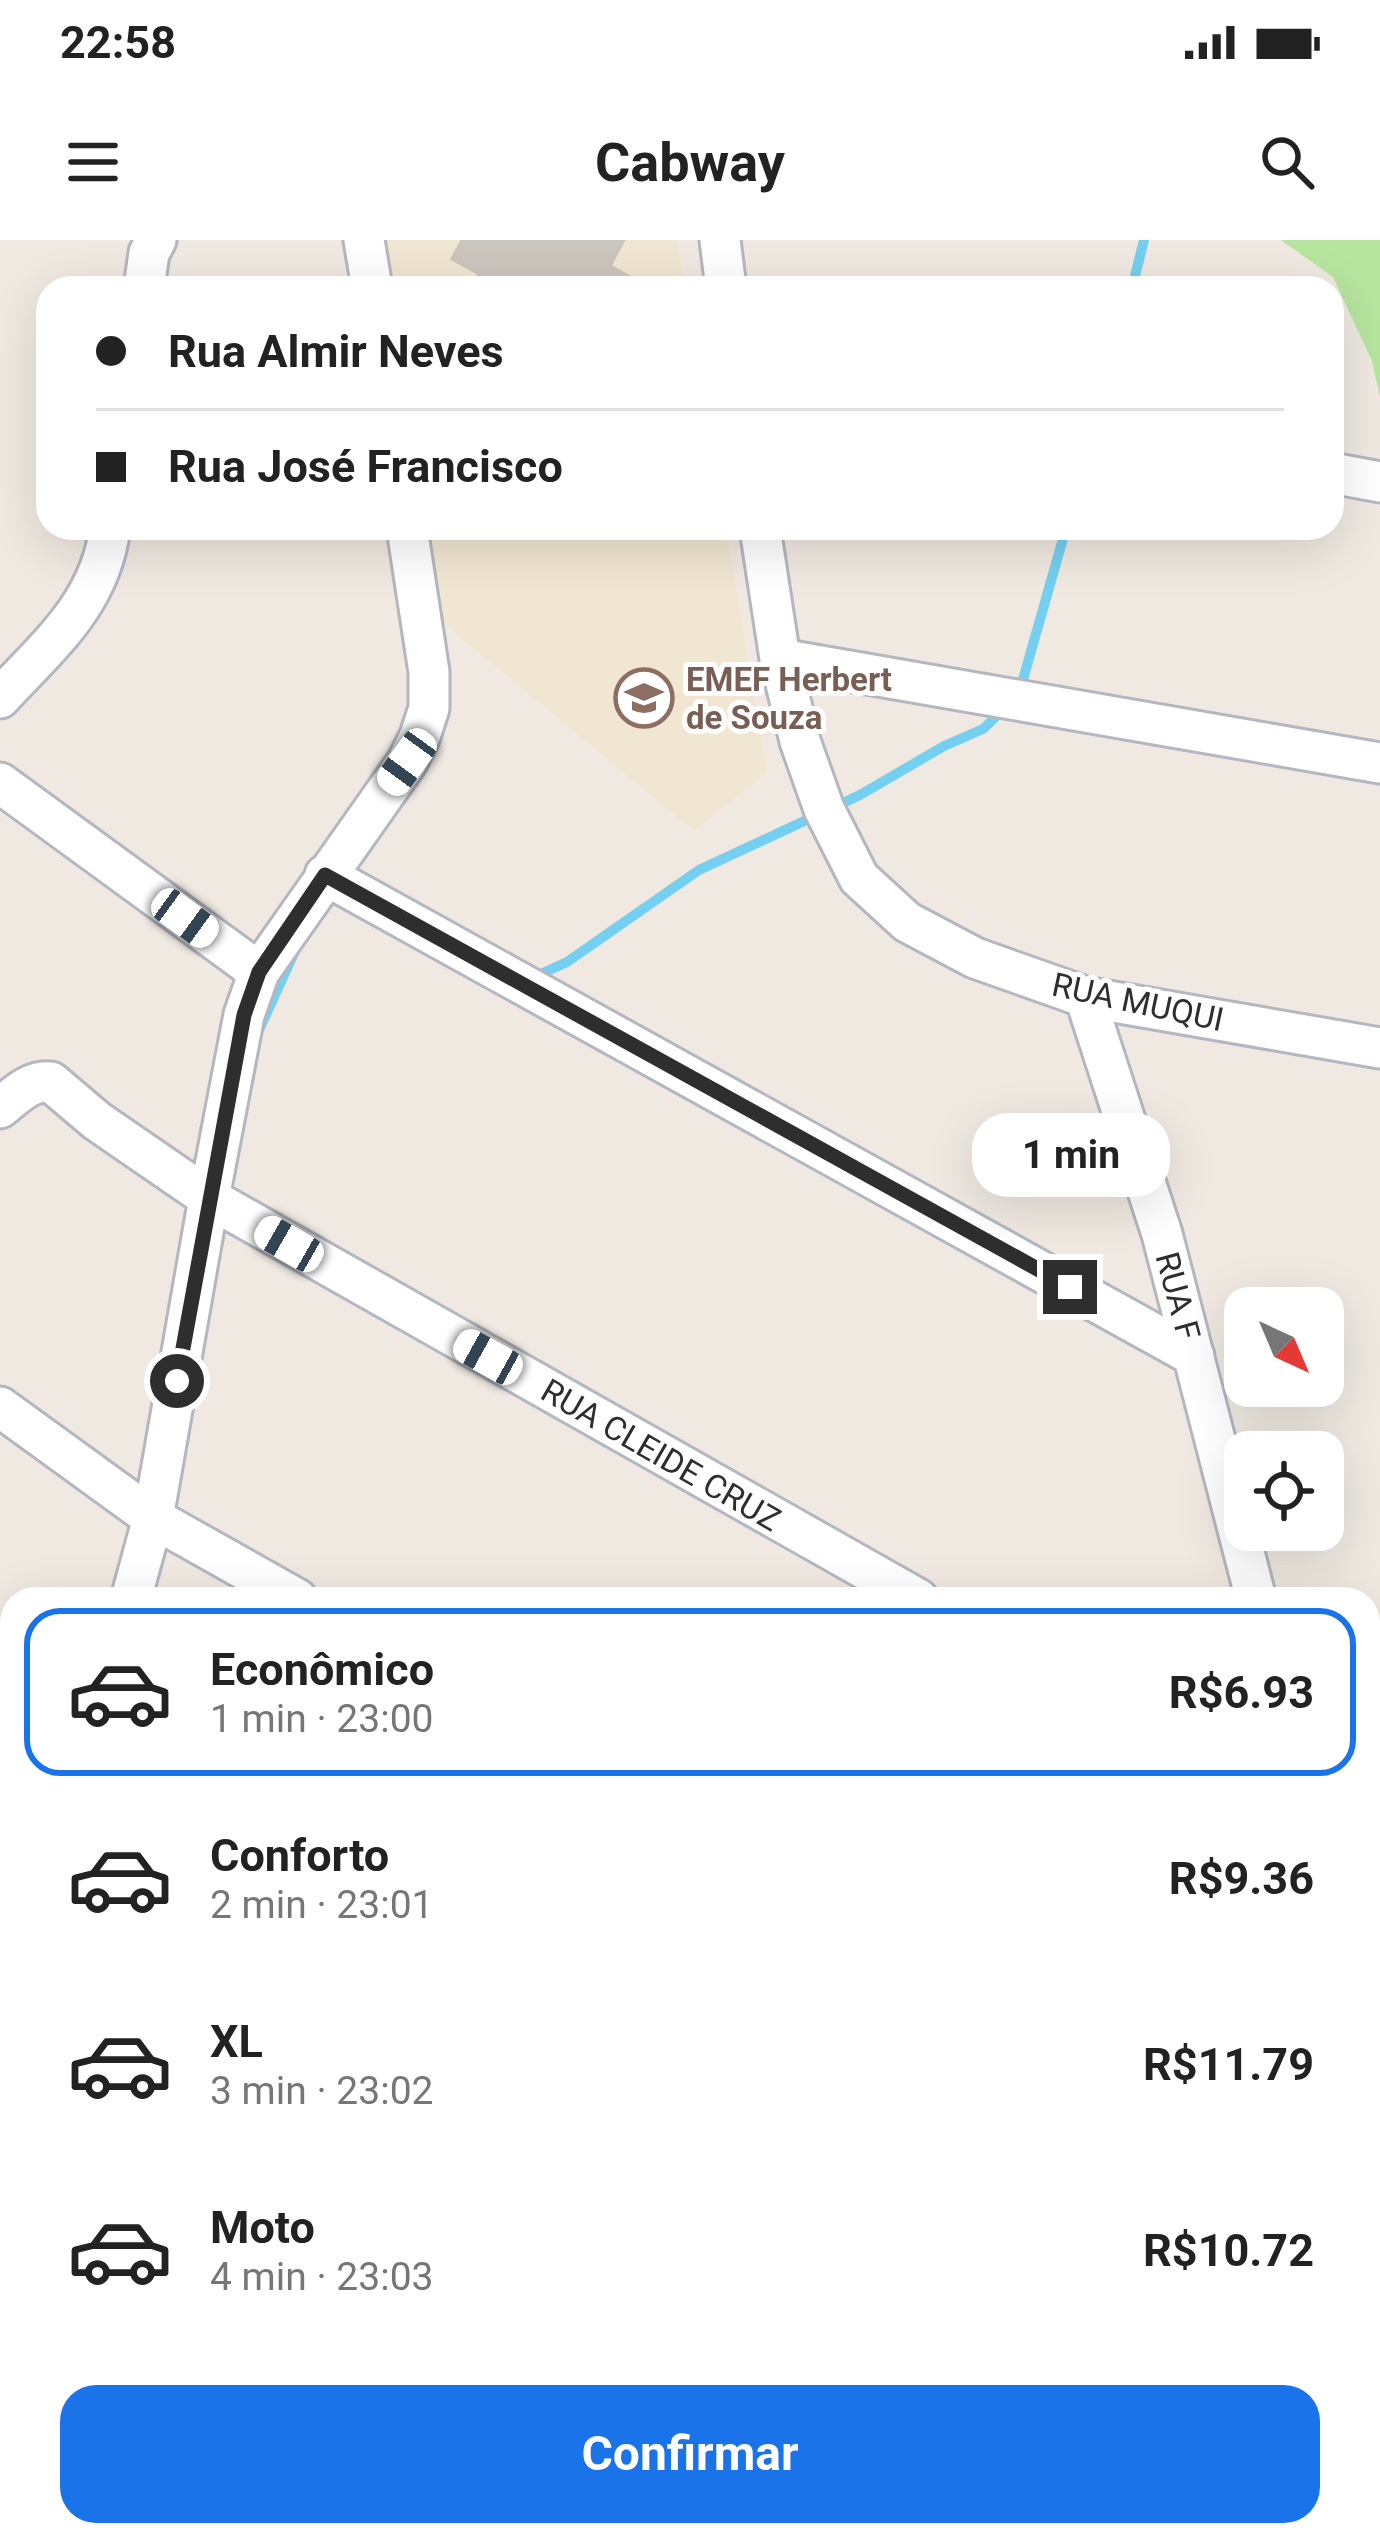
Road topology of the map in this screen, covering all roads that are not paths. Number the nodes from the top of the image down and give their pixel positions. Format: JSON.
{"nodes":[{"id":1,"x":156,"y":240,"type":"edge"},
{"id":2,"x":364,"y":240,"type":"edge"},
{"id":3,"x":720,"y":240,"type":"edge"},
{"id":4,"x":146,"y":276,"type":"edge"},
{"id":5,"x":369,"y":276,"type":"edge"},
{"id":6,"x":724,"y":276,"type":"edge"},
{"id":7,"x":1344,"y":475,"type":"edge"},
{"id":8,"x":1380,"y":482,"type":"edge"},
{"id":9,"x":107,"y":540,"type":"edge"},
{"id":10,"x":409,"y":540,"type":"edge"},
{"id":11,"x":762,"y":540,"type":"edge"},
{"id":12,"x":780,"y":658,"type":"junction"},
{"id":13,"x":0,"y":698,"type":"edge"},
{"id":14,"x":1380,"y":763,"type":"edge"},
{"id":15,"x":0,"y":783,"type":"edge"},
{"id":16,"x":325,"y":875,"type":"junction"},
{"id":17,"x":259,"y":972,"type":"junction"},
{"id":18,"x":1085,"y":998,"type":"junction"},
{"id":19,"x":1380,"y":1048,"type":"edge"},
{"id":20,"x":0,"y":1108,"type":"edge"},
{"id":21,"x":209,"y":1198,"type":"junction"},
{"id":22,"x":1194,"y":1356,"type":"junction"},
{"id":23,"x":0,"y":1407,"type":"edge"},
{"id":24,"x":153,"y":1518,"type":"junction"},
{"id":25,"x":134,"y":1587,"type":"edge"},
{"id":26,"x":276,"y":1587,"type":"edge"},
{"id":27,"x":887,"y":1587,"type":"edge"},
{"id":28,"x":1253,"y":1587,"type":"edge"}],
"edges":[{"from":1,"to":4,"type":"street"},
{"from":2,"to":5,"type":"street"},
{"from":3,"to":6,"type":"street"},
{"from":7,"to":8,"type":"street"},
{"from":9,"to":13,"type":"street"},
{"from":10,"to":16,"type":"street"},
{"from":11,"to":12,"type":"street","name":"RUA MUQUI"},
{"from":12,"to":14,"type":"street"},
{"from":12,"to":18,"type":"street","name":"RUA MUQUI"},
{"from":15,"to":17,"type":"street"},
{"from":16,"to":17,"type":"street"},
{"from":16,"to":22,"type":"street"},
{"from":17,"to":21,"type":"street"},
{"from":18,"to":19,"type":"street","name":"RUA MUQUI"},
{"from":18,"to":22,"type":"street","name":"RUA F"},
{"from":20,"to":21,"type":"street","name":"RUA CLEIDE CRUZ"},
{"from":21,"to":24,"type":"street"},
{"from":21,"to":27,"type":"street","name":"RUA CLEIDE CRUZ"},
{"from":22,"to":28,"type":"street","name":"RUA F"},
{"from":23,"to":24,"type":"street"},
{"from":24,"to":25,"type":"street"},
{"from":24,"to":26,"type":"street"}]}
